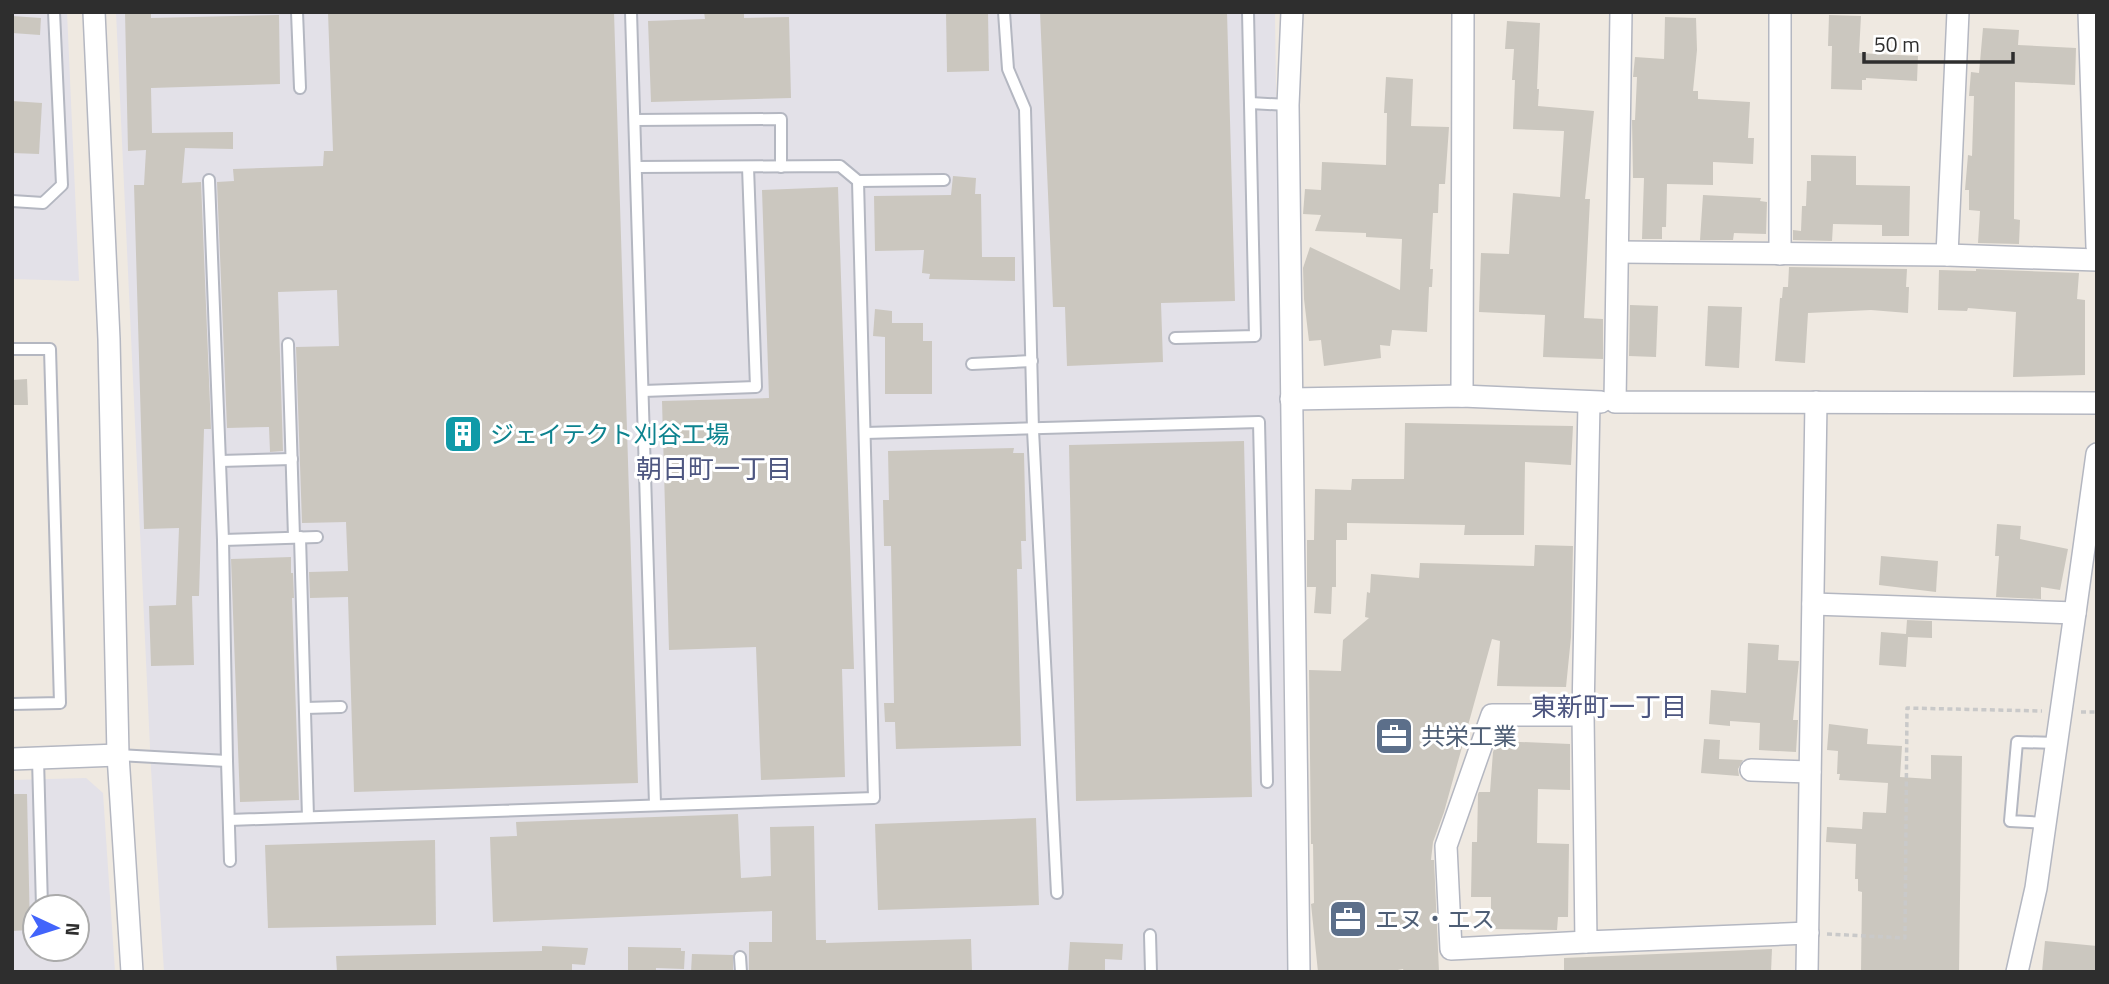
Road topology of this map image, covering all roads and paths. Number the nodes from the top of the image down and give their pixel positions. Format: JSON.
{"nodes":[{"id":1,"x":54,"y":12,"type":"edge"},
{"id":2,"x":94,"y":12,"type":"edge"},
{"id":3,"x":297,"y":12,"type":"edge"},
{"id":4,"x":631,"y":12,"type":"edge"},
{"id":5,"x":1004,"y":12,"type":"edge"},
{"id":6,"x":1248,"y":12,"type":"edge"},
{"id":7,"x":1292,"y":12,"type":"edge"},
{"id":8,"x":1463,"y":12,"type":"edge"},
{"id":9,"x":1621,"y":12,"type":"edge"},
{"id":10,"x":1780,"y":12,"type":"edge"},
{"id":11,"x":1958,"y":12,"type":"edge"},
{"id":12,"x":2090,"y":12,"type":"edge"},
{"id":13,"x":300,"y":88,"type":"dead end"},
{"id":14,"x":1250,"y":103,"type":"junction"},
{"id":15,"x":1289,"y":105,"type":"junction"},
{"id":16,"x":635,"y":120,"type":"junction"},
{"id":17,"x":637,"y":167,"type":"junction"},
{"id":18,"x":748,"y":167,"type":"junction"},
{"id":19,"x":781,"y":167,"type":"junction"},
{"id":20,"x":209,"y":180,"type":"dead end"},
{"id":21,"x":944,"y":180,"type":"dead end"},
{"id":22,"x":858,"y":181,"type":"junction"},
{"id":23,"x":12,"y":201,"type":"edge"},
{"id":24,"x":2097,"y":247,"type":"edge"},
{"id":25,"x":1618,"y":252,"type":"junction"},
{"id":26,"x":1780,"y":254,"type":"junction"},
{"id":27,"x":1947,"y":255,"type":"junction"},
{"id":28,"x":2097,"y":260,"type":"edge"},
{"id":29,"x":1175,"y":338,"type":"dead end"},
{"id":30,"x":288,"y":344,"type":"dead end"},
{"id":31,"x":12,"y":349,"type":"edge"},
{"id":32,"x":1032,"y":361,"type":"junction"},
{"id":33,"x":972,"y":364,"type":"dead end"},
{"id":34,"x":643,"y":391,"type":"junction"},
{"id":35,"x":1462,"y":396,"type":"junction"},
{"id":36,"x":1292,"y":399,"type":"junction"},
{"id":37,"x":1589,"y":402,"type":"junction"},
{"id":38,"x":1615,"y":402,"type":"junction"},
{"id":39,"x":1816,"y":402,"type":"junction"},
{"id":40,"x":2097,"y":403,"type":"edge"},
{"id":41,"x":1033,"y":430,"type":"junction"},
{"id":42,"x":865,"y":433,"type":"junction"},
{"id":43,"x":2097,"y":454,"type":"edge"},
{"id":44,"x":292,"y":459,"type":"junction"},
{"id":45,"x":220,"y":461,"type":"junction"},
{"id":46,"x":297,"y":537,"type":"junction"},
{"id":47,"x":317,"y":537,"type":"dead end"},
{"id":48,"x":223,"y":540,"type":"junction"},
{"id":49,"x":1813,"y":604,"type":"junction"},
{"id":50,"x":2076,"y":613,"type":"junction"},
{"id":51,"x":12,"y":704,"type":"edge"},
{"id":52,"x":341,"y":707,"type":"dead end"},
{"id":53,"x":305,"y":708,"type":"junction"},
{"id":54,"x":2062,"y":712,"type":"junction"},
{"id":55,"x":2097,"y":712,"type":"edge"},
{"id":56,"x":1583,"y":715,"type":"junction"},
{"id":57,"x":2058,"y":743,"type":"junction"},
{"id":58,"x":118,"y":755,"type":"junction"},
{"id":59,"x":38,"y":758,"type":"junction"},
{"id":60,"x":12,"y":759,"type":"edge"},
{"id":61,"x":226,"y":761,"type":"junction"},
{"id":62,"x":1751,"y":770,"type":"dead end"},
{"id":63,"x":1810,"y":772,"type":"junction"},
{"id":64,"x":1267,"y":782,"type":"dead end"},
{"id":65,"x":655,"y":804,"type":"junction"},
{"id":66,"x":308,"y":817,"type":"junction"},
{"id":67,"x":229,"y":820,"type":"junction"},
{"id":68,"x":2046,"y":823,"type":"junction"},
{"id":69,"x":230,"y":861,"type":"dead end"},
{"id":70,"x":42,"y":893,"type":"edge"},
{"id":71,"x":1057,"y":893,"type":"dead end"},
{"id":72,"x":1808,"y":933,"type":"junction"},
{"id":73,"x":1150,"y":935,"type":"dead end"},
{"id":74,"x":1586,"y":942,"type":"junction"},
{"id":75,"x":740,"y":957,"type":"dead end"},
{"id":76,"x":132,"y":972,"type":"edge"},
{"id":77,"x":741,"y":972,"type":"edge"},
{"id":78,"x":1151,"y":972,"type":"edge"},
{"id":79,"x":1299,"y":972,"type":"edge"},
{"id":80,"x":1807,"y":972,"type":"edge"},
{"id":81,"x":2017,"y":972,"type":"edge"}],
"edges":[{"from":1,"to":23,"type":"lane"},
{"from":2,"to":58,"type":"street"},
{"from":3,"to":13,"type":"lane"},
{"from":4,"to":16,"type":"lane"},
{"from":5,"to":32,"type":"lane"},
{"from":6,"to":14,"type":"lane"},
{"from":7,"to":15,"type":"street"},
{"from":8,"to":35,"type":"street"},
{"from":9,"to":25,"type":"street"},
{"from":10,"to":26,"type":"street"},
{"from":11,"to":27,"type":"street"},
{"from":12,"to":24,"type":"street"},
{"from":14,"to":15,"type":"lane"},
{"from":14,"to":29,"type":"lane"},
{"from":15,"to":36,"type":"street"},
{"from":16,"to":17,"type":"lane"},
{"from":16,"to":19,"type":"lane"},
{"from":17,"to":18,"type":"lane"},
{"from":17,"to":34,"type":"lane"},
{"from":18,"to":19,"type":"lane"},
{"from":18,"to":34,"type":"lane"},
{"from":19,"to":22,"type":"lane"},
{"from":20,"to":45,"type":"lane"},
{"from":21,"to":22,"type":"lane"},
{"from":22,"to":42,"type":"lane"},
{"from":25,"to":26,"type":"street"},
{"from":25,"to":38,"type":"street"},
{"from":26,"to":27,"type":"street"},
{"from":27,"to":28,"type":"street"},
{"from":30,"to":44,"type":"lane"},
{"from":31,"to":51,"type":"lane"},
{"from":32,"to":33,"type":"lane"},
{"from":32,"to":41,"type":"lane"},
{"from":34,"to":65,"type":"lane"},
{"from":35,"to":36,"type":"street"},
{"from":35,"to":37,"type":"street"},
{"from":36,"to":79,"type":"street"},
{"from":37,"to":38,"type":"street"},
{"from":37,"to":56,"type":"street"},
{"from":38,"to":39,"type":"street"},
{"from":39,"to":40,"type":"street"},
{"from":39,"to":49,"type":"street"},
{"from":41,"to":42,"type":"lane"},
{"from":41,"to":64,"type":"lane"},
{"from":41,"to":71,"type":"lane"},
{"from":42,"to":65,"type":"lane"},
{"from":43,"to":50,"type":"street"},
{"from":44,"to":45,"type":"lane"},
{"from":44,"to":46,"type":"lane"},
{"from":45,"to":48,"type":"lane"},
{"from":46,"to":47,"type":"lane"},
{"from":46,"to":48,"type":"lane"},
{"from":46,"to":53,"type":"lane"},
{"from":48,"to":61,"type":"lane"},
{"from":49,"to":50,"type":"street"},
{"from":49,"to":63,"type":"street"},
{"from":50,"to":54,"type":"street"},
{"from":52,"to":53,"type":"lane"},
{"from":53,"to":66,"type":"lane"},
{"from":54,"to":55,"type":"path"},
{"from":54,"to":57,"type":"street"},
{"from":54,"to":72,"type":"path"},
{"from":56,"to":74,"type":"street"},
{"from":56,"to":74,"type":"street"},
{"from":57,"to":68,"type":"street"},
{"from":57,"to":68,"type":"lane"},
{"from":58,"to":59,"type":"street"},
{"from":58,"to":61,"type":"lane"},
{"from":58,"to":76,"type":"street"},
{"from":59,"to":60,"type":"street"},
{"from":59,"to":70,"type":"lane"},
{"from":61,"to":67,"type":"lane"},
{"from":62,"to":63,"type":"street"},
{"from":63,"to":72,"type":"street"},
{"from":65,"to":66,"type":"lane"},
{"from":66,"to":67,"type":"lane"},
{"from":67,"to":69,"type":"lane"},
{"from":68,"to":81,"type":"street"},
{"from":72,"to":74,"type":"street"},
{"from":72,"to":80,"type":"street"},
{"from":73,"to":78,"type":"lane"},
{"from":75,"to":77,"type":"lane"}]}
